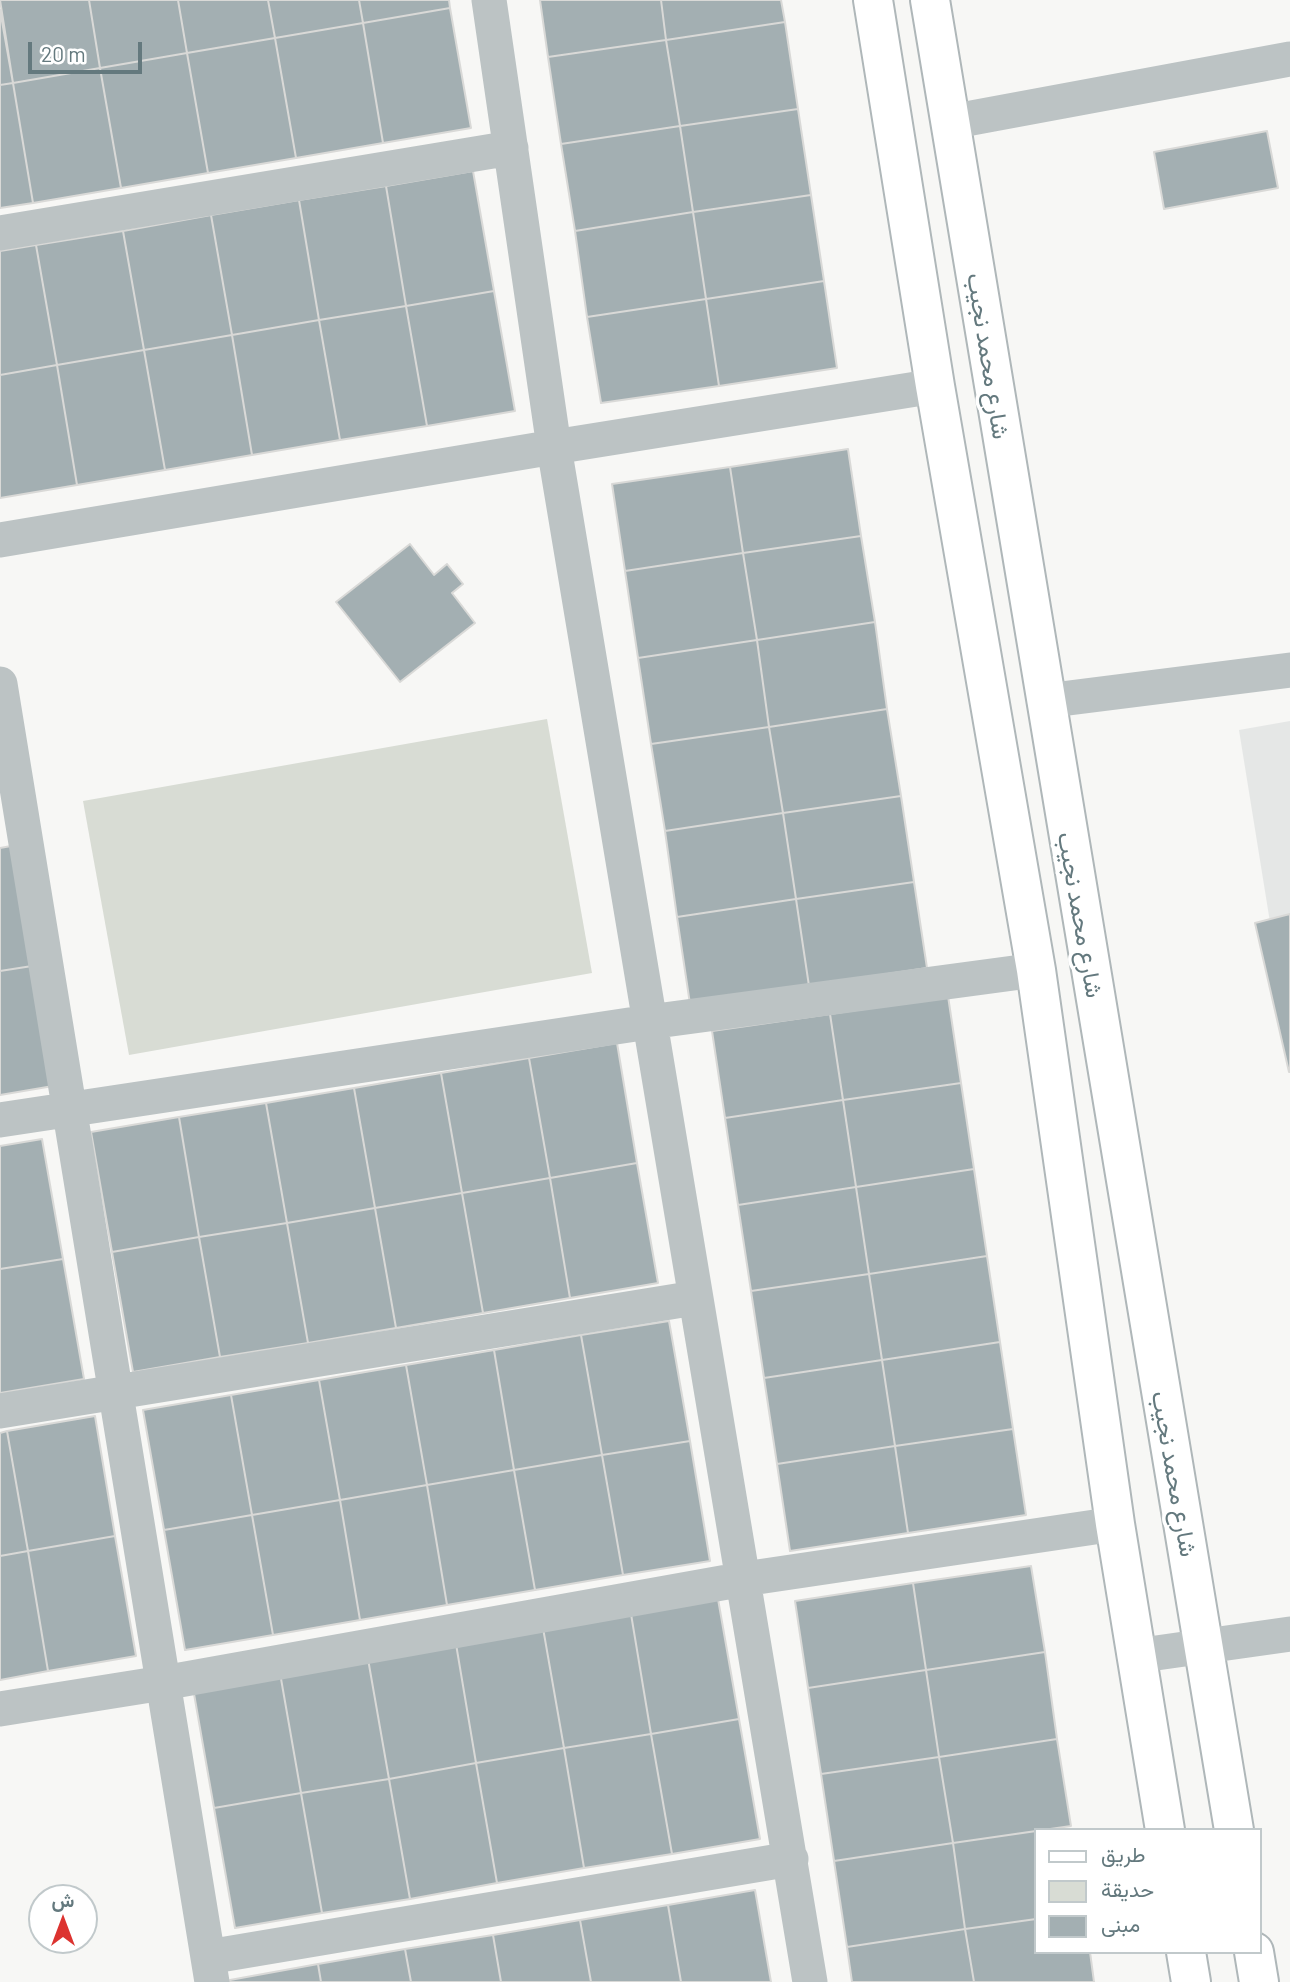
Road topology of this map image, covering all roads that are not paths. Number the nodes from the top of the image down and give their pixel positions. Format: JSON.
{"nodes":[{"id":1,"x":489,"y":0,"type":"edge"},
{"id":2,"x":873,"y":0,"type":"edge"},
{"id":3,"x":930,"y":0,"type":"edge"},
{"id":4,"x":1290,"y":59,"type":"edge"},
{"id":5,"x":950,"y":122,"type":"junction"},
{"id":6,"x":511,"y":148,"type":"junction"},
{"id":7,"x":0,"y":233,"type":"edge"},
{"id":8,"x":935,"y":386,"type":"junction"},
{"id":9,"x":554,"y":447,"type":"junction"},
{"id":10,"x":0,"y":540,"type":"edge"},
{"id":11,"x":1290,"y":670,"type":"edge"},
{"id":12,"x":0,"y":684,"type":"edge"},
{"id":13,"x":1045,"y":701,"type":"junction"},
{"id":14,"x":12,"y":830,"type":"edge"},
{"id":15,"x":1036,"y":970,"type":"junction"},
{"id":16,"x":649,"y":1022,"type":"junction"},
{"id":17,"x":70,"y":1108,"type":"junction"},
{"id":18,"x":0,"y":1120,"type":"edge"},
{"id":19,"x":695,"y":1298,"type":"junction"},
{"id":20,"x":117,"y":1392,"type":"junction"},
{"id":21,"x":0,"y":1412,"type":"edge"},
{"id":22,"x":1115,"y":1524,"type":"junction"},
{"id":23,"x":744,"y":1579,"type":"junction"},
{"id":24,"x":1290,"y":1634,"type":"edge"},
{"id":25,"x":1203,"y":1647,"type":"junction"},
{"id":26,"x":1135,"y":1656,"type":"junction"},
{"id":27,"x":163,"y":1683,"type":"junction"},
{"id":28,"x":0,"y":1709,"type":"edge"},
{"id":29,"x":1165,"y":1828,"type":"edge"},
{"id":30,"x":1234,"y":1828,"type":"edge"},
{"id":31,"x":791,"y":1859,"type":"junction"},
{"id":32,"x":1186,"y":1954,"type":"edge"},
{"id":33,"x":1254,"y":1954,"type":"edge"},
{"id":34,"x":210,"y":1969,"type":"edge"},
{"id":35,"x":810,"y":1982,"type":"edge"},
{"id":36,"x":1191,"y":1982,"type":"edge"},
{"id":37,"x":1259,"y":1982,"type":"edge"}],
"edges":[{"from":1,"to":6,"type":"street"},
{"from":2,"to":8,"type":"main road"},
{"from":3,"to":5,"type":"main road","name":"شارع محمد نجيب"},
{"from":4,"to":5,"type":"street"},
{"from":5,"to":13,"type":"main road","name":"شارع محمد نجيب"},
{"from":6,"to":7,"type":"street"},
{"from":6,"to":9,"type":"street"},
{"from":8,"to":9,"type":"street"},
{"from":8,"to":15,"type":"main road"},
{"from":9,"to":10,"type":"street"},
{"from":9,"to":16,"type":"street"},
{"from":11,"to":13,"type":"street"},
{"from":12,"to":14,"type":"street"},
{"from":13,"to":25,"type":"main road","name":"شارع محمد نجيب"},
{"from":14,"to":17,"type":"street"},
{"from":15,"to":16,"type":"street"},
{"from":15,"to":22,"type":"main road"},
{"from":16,"to":17,"type":"street"},
{"from":16,"to":19,"type":"street"},
{"from":17,"to":18,"type":"street"},
{"from":17,"to":20,"type":"street"},
{"from":19,"to":20,"type":"street"},
{"from":19,"to":23,"type":"street"},
{"from":20,"to":21,"type":"street"},
{"from":20,"to":27,"type":"street"},
{"from":22,"to":23,"type":"street"},
{"from":22,"to":26,"type":"main road"},
{"from":23,"to":27,"type":"street"},
{"from":23,"to":31,"type":"street"},
{"from":24,"to":25,"type":"street"},
{"from":25,"to":26,"type":"street"},
{"from":25,"to":30,"type":"main road","name":"شارع محمد نجيب"},
{"from":26,"to":29,"type":"main road"},
{"from":27,"to":28,"type":"street"},
{"from":27,"to":34,"type":"street"},
{"from":31,"to":34,"type":"street"},
{"from":31,"to":35,"type":"street"},
{"from":32,"to":36,"type":"main road"},
{"from":33,"to":37,"type":"main road"}]}
